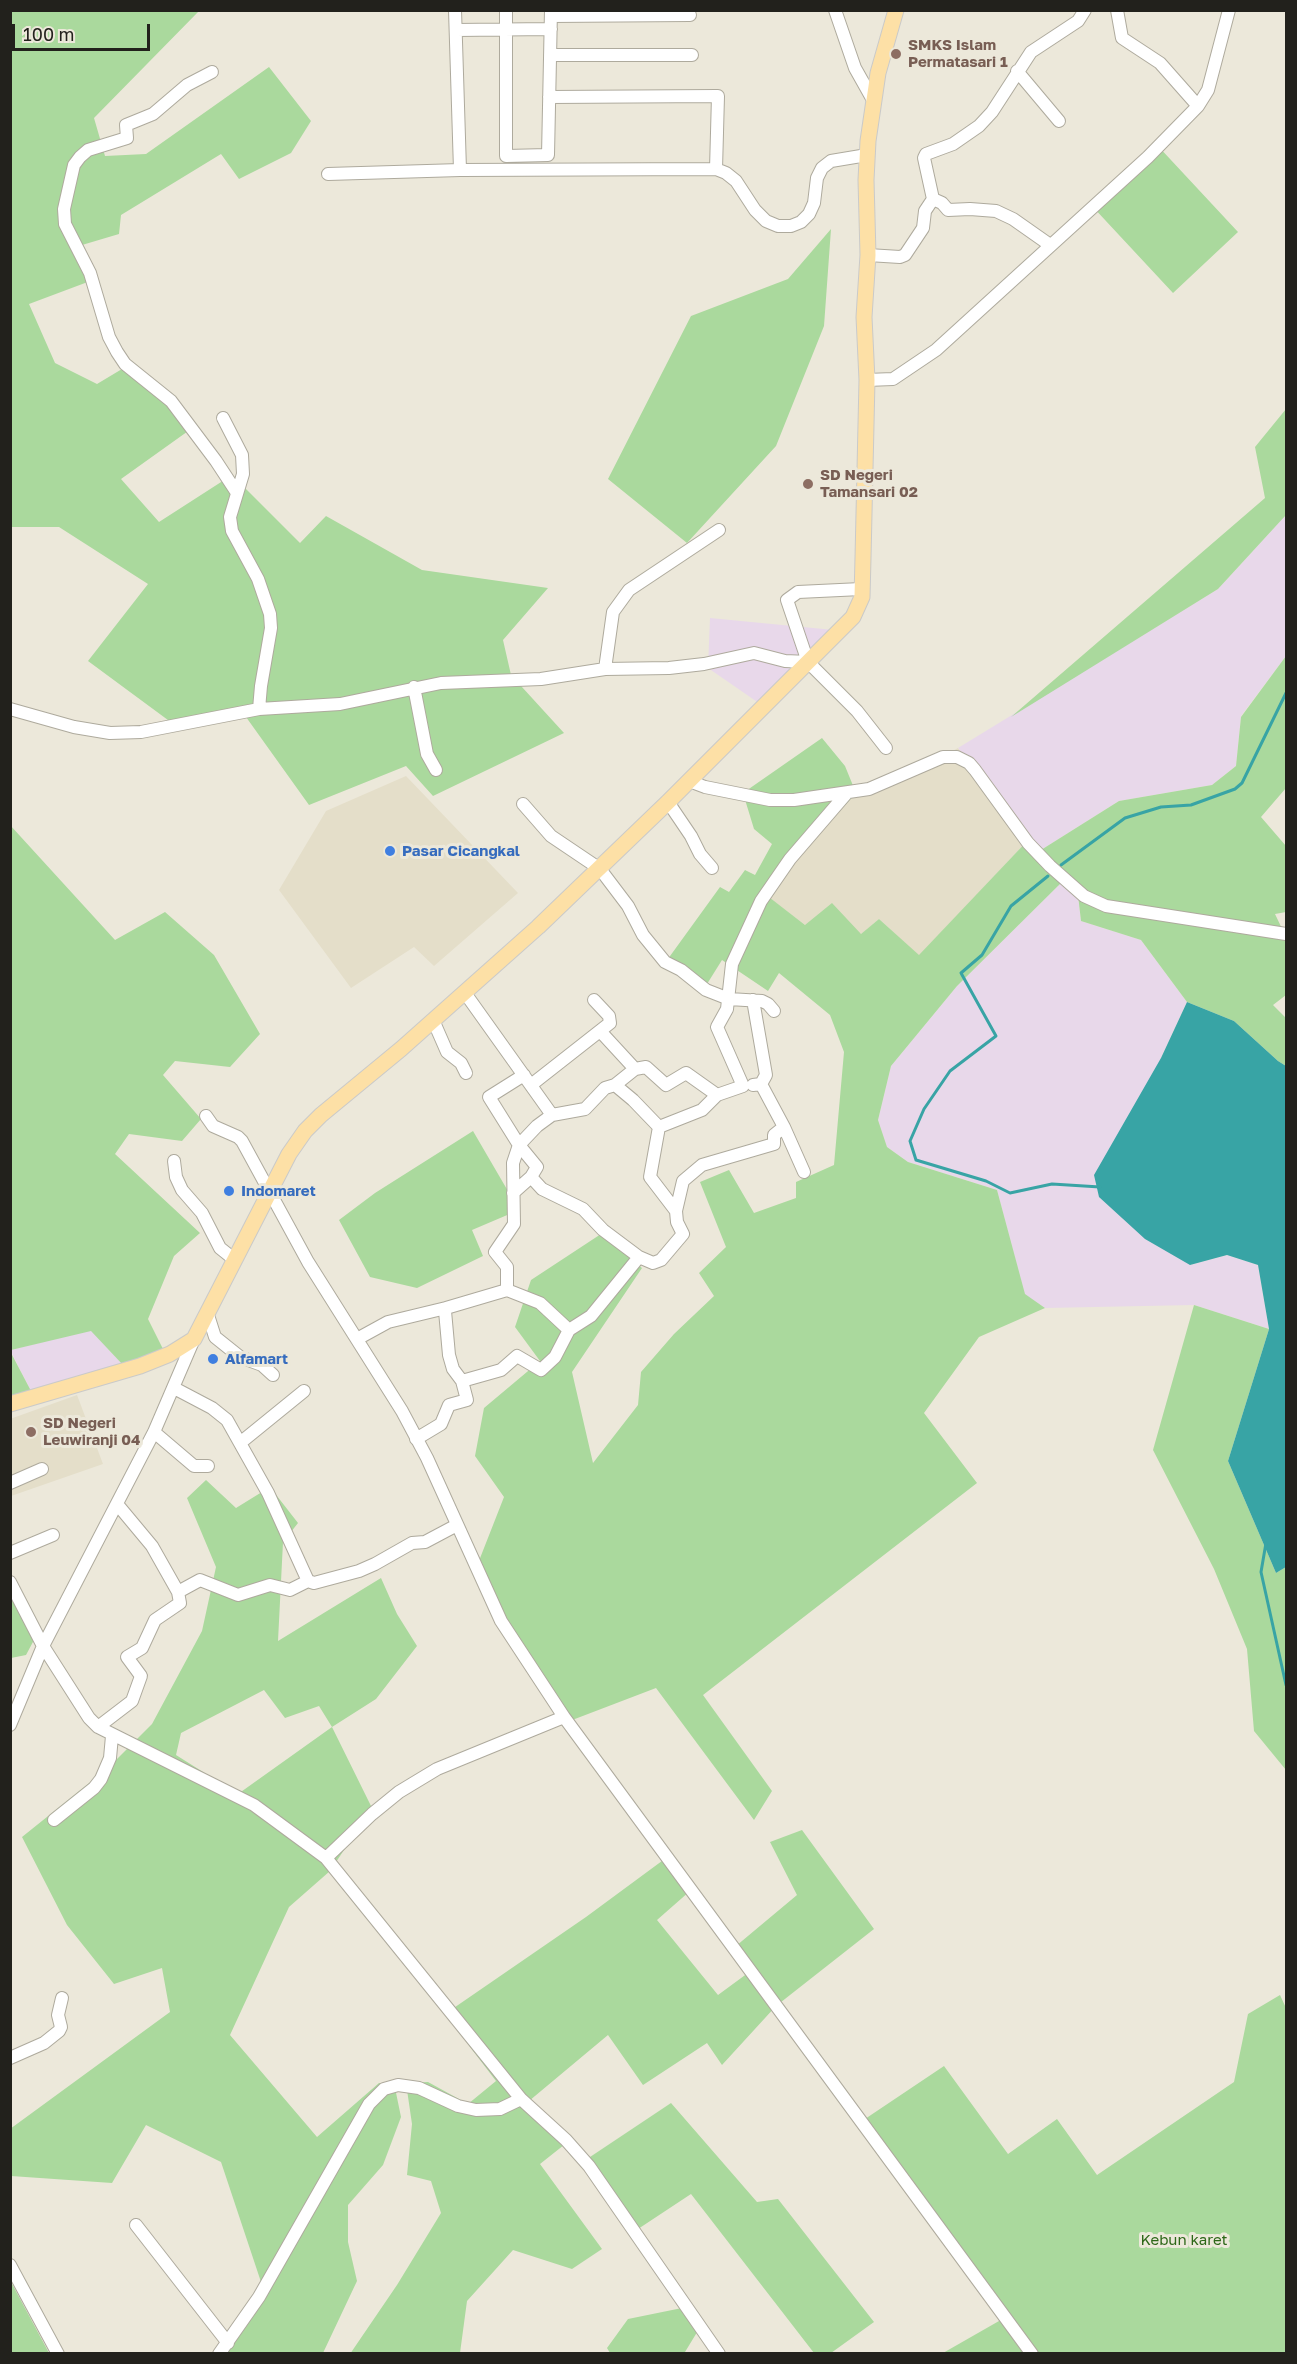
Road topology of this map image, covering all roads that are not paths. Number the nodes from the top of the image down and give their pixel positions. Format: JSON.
{"nodes":[{"id":1,"x":455,"y":10,"type":"edge"},
{"id":2,"x":506,"y":10,"type":"edge"},
{"id":3,"x":835,"y":10,"type":"edge"},
{"id":4,"x":896,"y":10,"type":"edge"},
{"id":5,"x":1085,"y":10,"type":"edge"},
{"id":6,"x":1117,"y":10,"type":"edge"},
{"id":7,"x":1229,"y":10,"type":"edge"},
{"id":8,"x":551,"y":13,"type":"edge"},
{"id":9,"x":690,"y":15,"type":"dead end"},
{"id":10,"x":506,"y":29,"type":"junction"},
{"id":11,"x":551,"y":29,"type":"junction"},
{"id":12,"x":456,"y":30,"type":"junction"},
{"id":13,"x":550,"y":55,"type":"junction"},
{"id":14,"x":692,"y":55,"type":"dead end"},
{"id":15,"x":1017,"y":71,"type":"junction"},
{"id":16,"x":212,"y":72,"type":"dead end"},
{"id":17,"x":549,"y":97,"type":"junction"},
{"id":18,"x":873,"y":100,"type":"junction"},
{"id":19,"x":1198,"y":106,"type":"junction"},
{"id":20,"x":1059,"y":121,"type":"dead end"},
{"id":21,"x":867,"y":155,"type":"junction"},
{"id":22,"x":716,"y":169,"type":"junction"},
{"id":23,"x":460,"y":170,"type":"junction"},
{"id":24,"x":328,"y":174,"type":"dead end"},
{"id":25,"x":933,"y":199,"type":"junction"},
{"id":26,"x":1050,"y":245,"type":"junction"},
{"id":27,"x":867,"y":255,"type":"junction"},
{"id":28,"x":867,"y":380,"type":"junction"},
{"id":29,"x":224,"y":418,"type":"dead end"},
{"id":30,"x":237,"y":493,"type":"junction"},
{"id":31,"x":719,"y":530,"type":"dead end"},
{"id":32,"x":861,"y":589,"type":"junction"},
{"id":33,"x":808,"y":662,"type":"junction"},
{"id":34,"x":605,"y":669,"type":"junction"},
{"id":35,"x":414,"y":687,"type":"junction"},
{"id":36,"x":260,"y":709,"type":"junction"},
{"id":37,"x":10,"y":710,"type":"edge"},
{"id":38,"x":886,"y":748,"type":"dead end"},
{"id":39,"x":436,"y":770,"type":"dead end"},
{"id":40,"x":689,"y":781,"type":"junction"},
{"id":41,"x":846,"y":794,"type":"junction"},
{"id":42,"x":668,"y":802,"type":"junction"},
{"id":43,"x":523,"y":804,"type":"dead end"},
{"id":44,"x":712,"y":868,"type":"dead end"},
{"id":45,"x":600,"y":869,"type":"junction"},
{"id":46,"x":1287,"y":934,"type":"edge"},
{"id":47,"x":465,"y":993,"type":"junction"},
{"id":48,"x":729,"y":999,"type":"junction"},
{"id":49,"x":594,"y":1000,"type":"dead end"},
{"id":50,"x":753,"y":1000,"type":"junction"},
{"id":51,"x":774,"y":1011,"type":"dead end"},
{"id":52,"x":433,"y":1020,"type":"junction"},
{"id":53,"x":600,"y":1031,"type":"junction"},
{"id":54,"x":635,"y":1069,"type":"junction"},
{"id":55,"x":466,"y":1073,"type":"dead end"},
{"id":56,"x":528,"y":1080,"type":"junction"},
{"id":57,"x":761,"y":1084,"type":"junction"},
{"id":58,"x":615,"y":1085,"type":"junction"},
{"id":59,"x":743,"y":1086,"type":"junction"},
{"id":60,"x":717,"y":1095,"type":"junction"},
{"id":61,"x":552,"y":1115,"type":"junction"},
{"id":62,"x":206,"y":1116,"type":"dead end"},
{"id":63,"x":659,"y":1127,"type":"junction"},
{"id":64,"x":784,"y":1127,"type":"junction"},
{"id":65,"x":519,"y":1145,"type":"junction"},
{"id":66,"x":174,"y":1161,"type":"dead end"},
{"id":67,"x":804,"y":1172,"type":"dead end"},
{"id":68,"x":531,"y":1177,"type":"junction"},
{"id":69,"x":270,"y":1191,"type":"junction"},
{"id":70,"x":513,"y":1193,"type":"junction"},
{"id":71,"x":676,"y":1211,"type":"junction"},
{"id":72,"x":639,"y":1257,"type":"junction"},
{"id":73,"x":235,"y":1260,"type":"junction"},
{"id":74,"x":507,"y":1290,"type":"junction"},
{"id":75,"x":446,"y":1308,"type":"junction"},
{"id":76,"x":208,"y":1315,"type":"junction"},
{"id":77,"x":569,"y":1330,"type":"junction"},
{"id":78,"x":357,"y":1339,"type":"junction"},
{"id":79,"x":194,"y":1340,"type":"junction"},
{"id":80,"x":273,"y":1375,"type":"dead end"},
{"id":81,"x":462,"y":1381,"type":"junction"},
{"id":82,"x":174,"y":1388,"type":"junction"},
{"id":83,"x":304,"y":1391,"type":"dead end"},
{"id":84,"x":10,"y":1404,"type":"edge"},
{"id":85,"x":154,"y":1432,"type":"junction"},
{"id":86,"x":416,"y":1439,"type":"junction"},
{"id":87,"x":240,"y":1443,"type":"junction"},
{"id":88,"x":208,"y":1466,"type":"dead end"},
{"id":89,"x":42,"y":1469,"type":"dead end"},
{"id":90,"x":10,"y":1484,"type":"edge"},
{"id":91,"x":117,"y":1504,"type":"junction"},
{"id":92,"x":457,"y":1525,"type":"junction"},
{"id":93,"x":53,"y":1535,"type":"dead end"},
{"id":94,"x":10,"y":1553,"type":"edge"},
{"id":95,"x":308,"y":1581,"type":"junction"},
{"id":96,"x":10,"y":1582,"type":"edge"},
{"id":97,"x":178,"y":1592,"type":"junction"},
{"id":98,"x":43,"y":1646,"type":"junction"},
{"id":99,"x":564,"y":1717,"type":"junction"},
{"id":100,"x":10,"y":1725,"type":"edge"},
{"id":101,"x":98,"y":1727,"type":"junction"},
{"id":102,"x":112,"y":1736,"type":"junction"},
{"id":103,"x":54,"y":1820,"type":"dead end"},
{"id":104,"x":326,"y":1858,"type":"junction"},
{"id":105,"x":62,"y":1998,"type":"dead end"},
{"id":106,"x":10,"y":2058,"type":"edge"},
{"id":107,"x":521,"y":2099,"type":"junction"},
{"id":108,"x":136,"y":2225,"type":"dead end"},
{"id":109,"x":10,"y":2265,"type":"edge"},
{"id":110,"x":228,"y":2343,"type":"junction"},
{"id":111,"x":58,"y":2354,"type":"edge"},
{"id":112,"x":219,"y":2354,"type":"edge"},
{"id":113,"x":719,"y":2354,"type":"edge"},
{"id":114,"x":1032,"y":2354,"type":"edge"}],
"edges":[{"from":1,"to":12,"type":"street"},
{"from":2,"to":10,"type":"street"},
{"from":3,"to":18,"type":"street"},
{"from":4,"to":18,"type":"main road"},
{"from":5,"to":15,"type":"street"},
{"from":6,"to":19,"type":"street"},
{"from":7,"to":19,"type":"street"},
{"from":8,"to":9,"type":"street"},
{"from":8,"to":11,"type":"street"},
{"from":10,"to":11,"type":"street"},
{"from":10,"to":12,"type":"street"},
{"from":10,"to":17,"type":"street"},
{"from":11,"to":13,"type":"street"},
{"from":12,"to":23,"type":"street"},
{"from":13,"to":14,"type":"street"},
{"from":13,"to":17,"type":"street"},
{"from":15,"to":20,"type":"street"},
{"from":15,"to":25,"type":"street"},
{"from":16,"to":30,"type":"street"},
{"from":17,"to":22,"type":"street"},
{"from":18,"to":21,"type":"main road"},
{"from":19,"to":26,"type":"street"},
{"from":21,"to":22,"type":"street"},
{"from":21,"to":27,"type":"main road"},
{"from":22,"to":23,"type":"street"},
{"from":23,"to":24,"type":"street"},
{"from":25,"to":26,"type":"street"},
{"from":25,"to":27,"type":"street"},
{"from":26,"to":28,"type":"street"},
{"from":27,"to":28,"type":"main road"},
{"from":28,"to":32,"type":"main road"},
{"from":29,"to":30,"type":"street"},
{"from":30,"to":36,"type":"street"},
{"from":31,"to":34,"type":"street"},
{"from":32,"to":33,"type":"main road"},
{"from":32,"to":33,"type":"street"},
{"from":33,"to":34,"type":"street"},
{"from":33,"to":38,"type":"street"},
{"from":33,"to":40,"type":"main road"},
{"from":34,"to":35,"type":"street"},
{"from":35,"to":36,"type":"street"},
{"from":35,"to":39,"type":"street"},
{"from":36,"to":37,"type":"street"},
{"from":40,"to":41,"type":"street"},
{"from":40,"to":42,"type":"main road"},
{"from":41,"to":46,"type":"street"},
{"from":41,"to":48,"type":"street"},
{"from":42,"to":44,"type":"street"},
{"from":42,"to":45,"type":"main road"},
{"from":43,"to":45,"type":"street"},
{"from":45,"to":47,"type":"main road"},
{"from":45,"to":48,"type":"street"},
{"from":47,"to":52,"type":"main road"},
{"from":47,"to":56,"type":"street"},
{"from":48,"to":50,"type":"street"},
{"from":48,"to":59,"type":"street"},
{"from":49,"to":53,"type":"street"},
{"from":50,"to":51,"type":"street"},
{"from":50,"to":57,"type":"street"},
{"from":52,"to":55,"type":"street"},
{"from":52,"to":69,"type":"main road"},
{"from":53,"to":54,"type":"street"},
{"from":53,"to":56,"type":"street"},
{"from":54,"to":58,"type":"street"},
{"from":54,"to":60,"type":"street"},
{"from":56,"to":61,"type":"street"},
{"from":56,"to":65,"type":"street"},
{"from":57,"to":59,"type":"street"},
{"from":57,"to":64,"type":"street"},
{"from":58,"to":61,"type":"street"},
{"from":58,"to":63,"type":"street"},
{"from":59,"to":60,"type":"street"},
{"from":60,"to":63,"type":"street"},
{"from":61,"to":65,"type":"street"},
{"from":62,"to":69,"type":"street"},
{"from":63,"to":71,"type":"street"},
{"from":64,"to":67,"type":"street"},
{"from":64,"to":71,"type":"street"},
{"from":65,"to":68,"type":"street"},
{"from":65,"to":70,"type":"street"},
{"from":66,"to":73,"type":"street"},
{"from":68,"to":70,"type":"street"},
{"from":68,"to":72,"type":"street"},
{"from":69,"to":73,"type":"main road"},
{"from":69,"to":78,"type":"street"},
{"from":70,"to":74,"type":"street"},
{"from":71,"to":72,"type":"street"},
{"from":72,"to":77,"type":"street"},
{"from":73,"to":76,"type":"main road"},
{"from":74,"to":75,"type":"street"},
{"from":74,"to":77,"type":"street"},
{"from":75,"to":78,"type":"street"},
{"from":75,"to":81,"type":"street"},
{"from":76,"to":79,"type":"main road"},
{"from":76,"to":80,"type":"street"},
{"from":77,"to":81,"type":"street"},
{"from":78,"to":86,"type":"street"},
{"from":79,"to":82,"type":"street"},
{"from":79,"to":84,"type":"main road"},
{"from":81,"to":86,"type":"street"},
{"from":82,"to":85,"type":"street"},
{"from":82,"to":87,"type":"street"},
{"from":83,"to":87,"type":"street"},
{"from":85,"to":88,"type":"street"},
{"from":85,"to":91,"type":"street"},
{"from":86,"to":92,"type":"street"},
{"from":87,"to":95,"type":"street"},
{"from":89,"to":90,"type":"street"},
{"from":91,"to":97,"type":"street"},
{"from":91,"to":98,"type":"street"},
{"from":92,"to":95,"type":"street"},
{"from":92,"to":99,"type":"street"},
{"from":93,"to":94,"type":"street"},
{"from":95,"to":97,"type":"street"},
{"from":96,"to":98,"type":"street"},
{"from":97,"to":101,"type":"street"},
{"from":98,"to":100,"type":"street"},
{"from":98,"to":101,"type":"street"},
{"from":99,"to":104,"type":"street"},
{"from":99,"to":114,"type":"street"},
{"from":101,"to":102,"type":"street"},
{"from":102,"to":103,"type":"street"},
{"from":102,"to":104,"type":"street"},
{"from":104,"to":107,"type":"street"},
{"from":105,"to":106,"type":"street"},
{"from":107,"to":110,"type":"street"},
{"from":107,"to":113,"type":"street"},
{"from":108,"to":110,"type":"street"},
{"from":109,"to":111,"type":"street"},
{"from":110,"to":112,"type":"street"}]}
